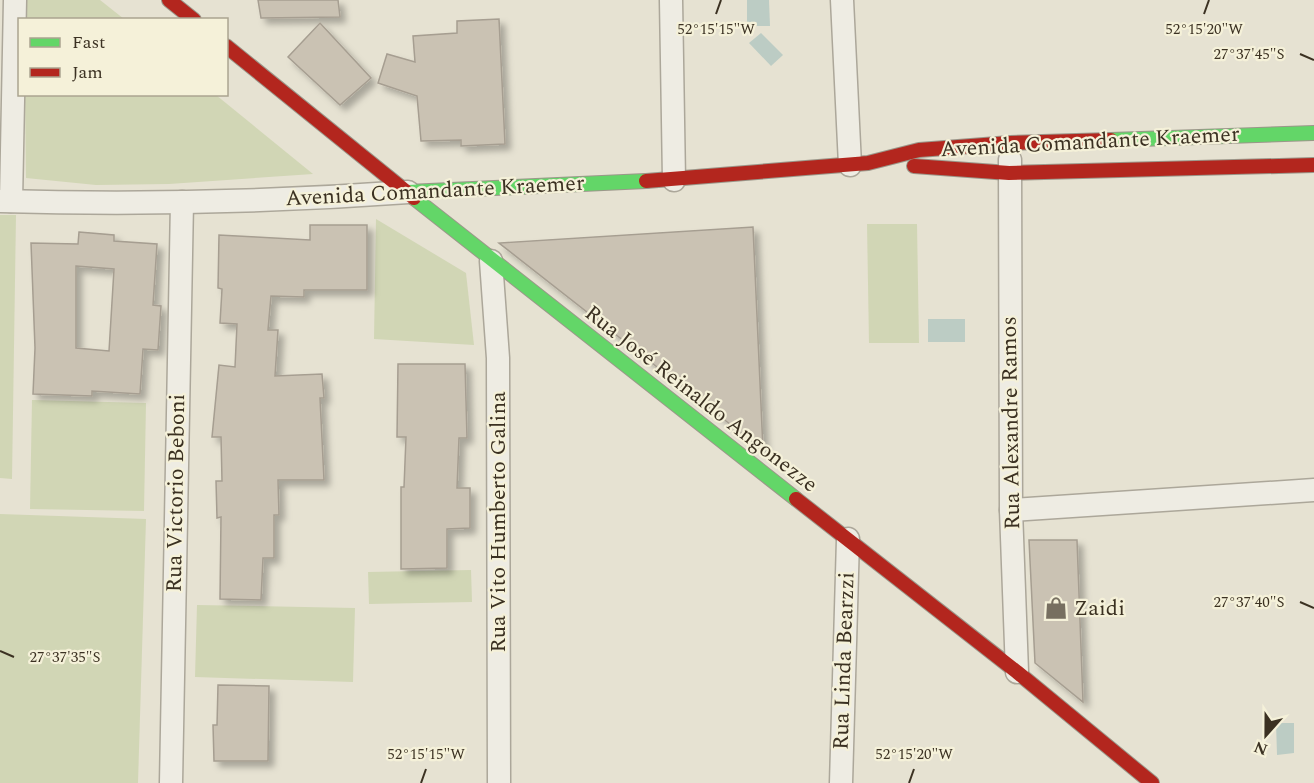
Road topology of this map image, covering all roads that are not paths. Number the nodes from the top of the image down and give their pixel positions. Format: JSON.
{"nodes":[{"id":1,"x":15,"y":0,"type":"edge"},
{"id":2,"x":169,"y":0,"type":"edge"},
{"id":3,"x":671,"y":0,"type":"edge"},
{"id":4,"x":842,"y":0,"type":"edge"},
{"id":5,"x":187,"y":10,"type":"edge"},
{"id":6,"x":228,"y":48,"type":"edge"},
{"id":7,"x":1314,"y":133,"type":"edge"},
{"id":8,"x":1010,"y":143,"type":"junction"},
{"id":9,"x":1274,"y":150,"type":"junction"},
{"id":10,"x":1127,"y":154,"type":"junction"},
{"id":11,"x":859,"y":164,"type":"junction"},
{"id":12,"x":1314,"y":165,"type":"edge"},
{"id":13,"x":1009,"y":173,"type":"junction"},
{"id":14,"x":674,"y":180,"type":"junction"},
{"id":15,"x":408,"y":192,"type":"junction"},
{"id":16,"x":6,"y":201,"type":"edge"},
{"id":17,"x":182,"y":202,"type":"junction"},
{"id":18,"x":491,"y":261,"type":"junction"},
{"id":19,"x":1314,"y":490,"type":"edge"},
{"id":20,"x":1011,"y":510,"type":"junction"},
{"id":21,"x":848,"y":539,"type":"junction"},
{"id":22,"x":1017,"y":672,"type":"junction"},
{"id":23,"x":171,"y":783,"type":"edge"},
{"id":24,"x":499,"y":783,"type":"edge"},
{"id":25,"x":841,"y":783,"type":"edge"},
{"id":26,"x":1152,"y":783,"type":"edge"}],
"edges":[{"from":1,"to":16,"type":"street"},
{"from":2,"to":5,"type":"main road"},
{"from":3,"to":14,"type":"street"},
{"from":4,"to":11,"type":"street"},
{"from":6,"to":15,"type":"main road","name":"Rua José Reinaldo Angonezze"},
{"from":7,"to":9,"type":"main road","name":"Avenida Comandante Kraemer"},
{"from":8,"to":10,"type":"main road","name":"Avenida Comandante Kraemer"},
{"from":8,"to":11,"type":"main road","name":"Avenida Comandante Kraemer"},
{"from":8,"to":13,"type":"street","name":"Rua Alexandre Ramos"},
{"from":9,"to":10,"type":"main road","name":"Avenida Comandante Kraemer"},
{"from":9,"to":10,"type":"main road","name":"Avenida Comandante Kraemer"},
{"from":9,"to":12,"type":"main road","name":"Avenida Comandante Kraemer"},
{"from":10,"to":13,"type":"main road","name":"Avenida Comandante Kraemer"},
{"from":11,"to":13,"type":"main road","name":"Avenida Comandante Kraemer"},
{"from":11,"to":14,"type":"main road","name":"Avenida Comandante Kraemer"},
{"from":13,"to":20,"type":"street","name":"Rua Alexandre Ramos"},
{"from":14,"to":15,"type":"main road","name":"Avenida Comandante Kraemer"},
{"from":15,"to":17,"type":"street","name":"Avenida Comandante Kraemer"},
{"from":15,"to":18,"type":"main road","name":"Rua José Reinaldo Angonezze"},
{"from":16,"to":17,"type":"street","name":"Avenida Comandante Kraemer"},
{"from":17,"to":23,"type":"street","name":"Rua Victorio Beboni"},
{"from":18,"to":21,"type":"main road","name":"Rua José Reinaldo Angonezze"},
{"from":18,"to":24,"type":"street","name":"Rua Vito Humberto Galina"},
{"from":19,"to":20,"type":"street"},
{"from":20,"to":22,"type":"street","name":"Rua Alexandre Ramos"},
{"from":21,"to":22,"type":"main road","name":"Rua José Reinaldo Angonezze"},
{"from":21,"to":25,"type":"street","name":"Rua Linda Bearzzi"},
{"from":22,"to":26,"type":"main road","name":"Rua José Reinaldo Angonezze"}]}
